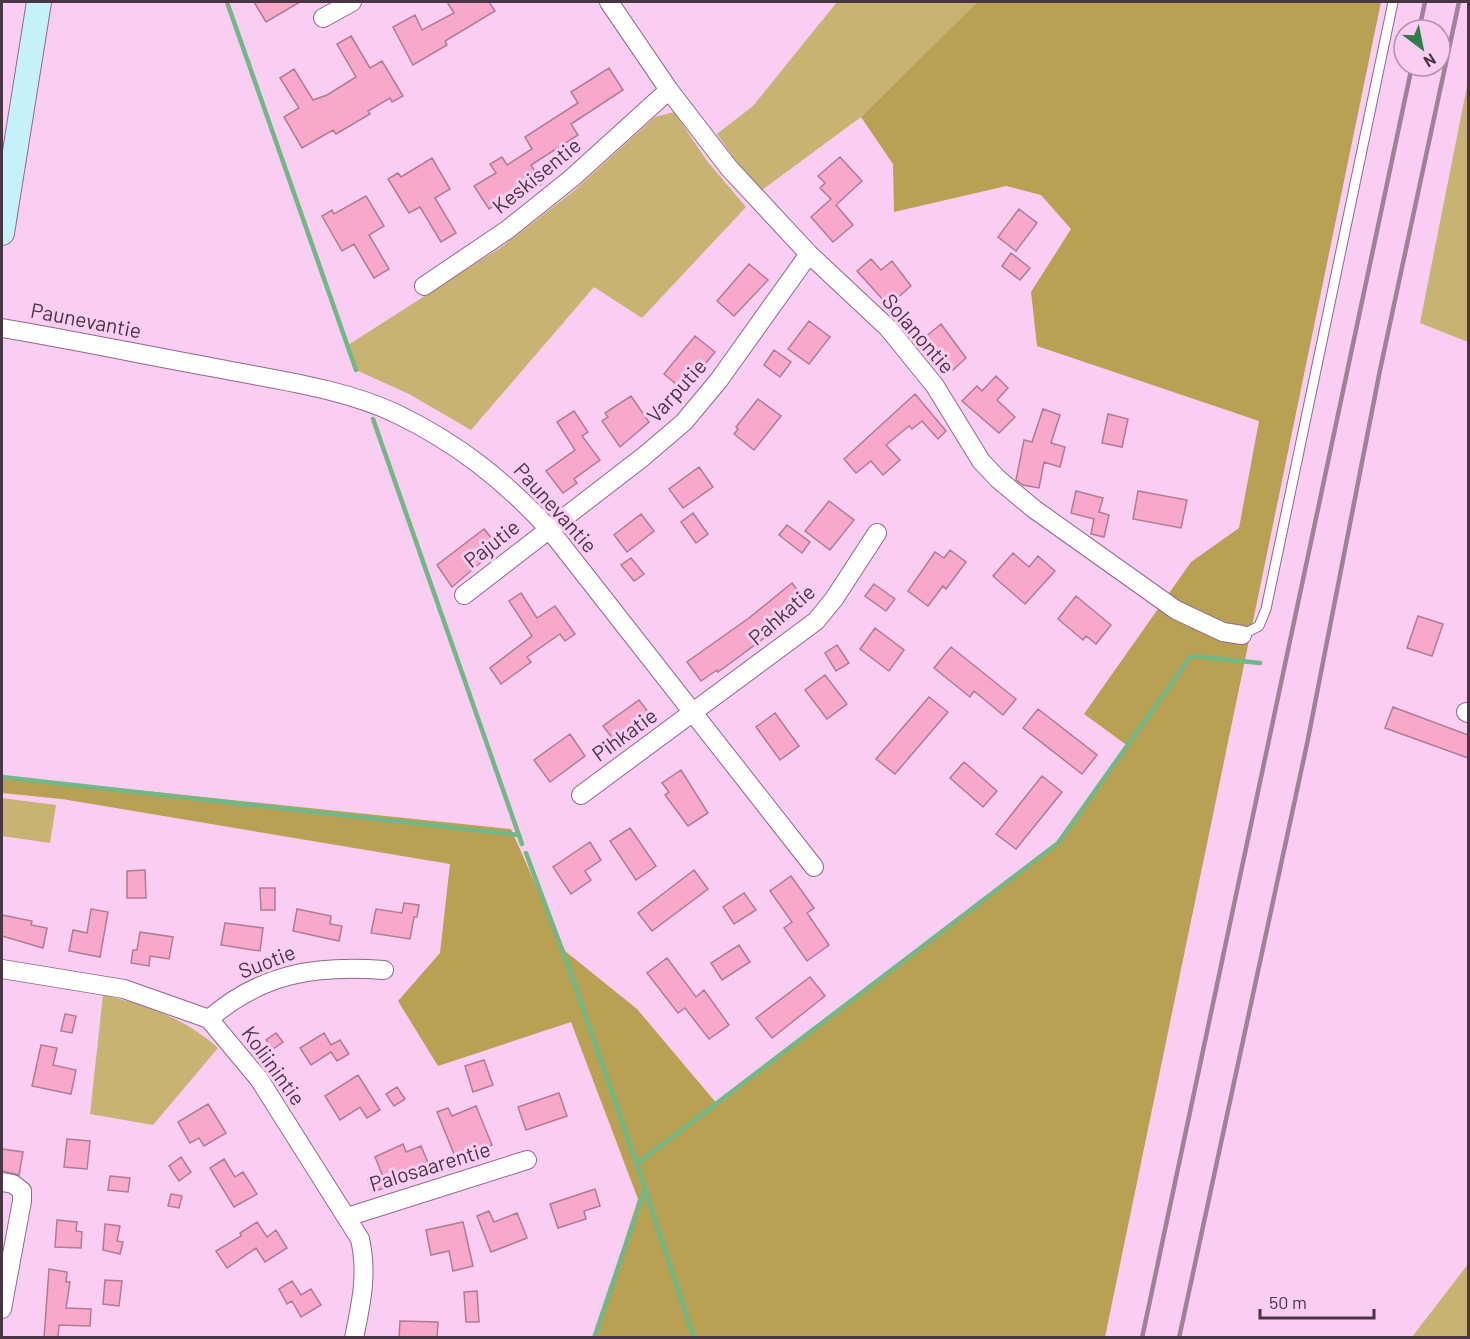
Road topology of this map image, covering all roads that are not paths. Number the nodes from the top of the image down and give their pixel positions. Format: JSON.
{"nodes":[{"id":1,"x":39,"y":2,"type":"edge"},
{"id":2,"x":352,"y":2,"type":"edge"},
{"id":3,"x":609,"y":2,"type":"edge"},
{"id":4,"x":1393,"y":2,"type":"edge"},
{"id":5,"x":323,"y":18,"type":"dead end"},
{"id":6,"x":669,"y":90,"type":"junction"},
{"id":7,"x":2,"y":233,"type":"edge"},
{"id":8,"x":809,"y":254,"type":"junction"},
{"id":9,"x":424,"y":286,"type":"dead end"},
{"id":10,"x":2,"y":328,"type":"edge"},
{"id":11,"x":549,"y":529,"type":"junction"},
{"id":12,"x":877,"y":533,"type":"dead end"},
{"id":13,"x":464,"y":595,"type":"dead end"},
{"id":14,"x":1242,"y":635,"type":"joint"},
{"id":15,"x":695,"y":712,"type":"junction"},
{"id":16,"x":581,"y":795,"type":"dead end"},
{"id":17,"x":814,"y":867,"type":"dead end"},
{"id":18,"x":2,"y":969,"type":"edge"},
{"id":19,"x":384,"y":970,"type":"dead end"},
{"id":20,"x":209,"y":1019,"type":"junction"},
{"id":21,"x":527,"y":1160,"type":"dead end"},
{"id":22,"x":2,"y":1182,"type":"edge"},
{"id":23,"x":347,"y":1216,"type":"junction"},
{"id":24,"x":2,"y":1309,"type":"edge"},
{"id":25,"x":354,"y":1338,"type":"edge"}],
"edges":[{"from":1,"to":7,"type":"main road"},
{"from":2,"to":5,"type":"street"},
{"from":3,"to":6,"type":"street","name":"Solanontie"},
{"from":4,"to":14,"type":"lane"},
{"from":6,"to":8,"type":"street","name":"Solanontie"},
{"from":6,"to":9,"type":"street","name":"Keskisentie"},
{"from":8,"to":11,"type":"street","name":"Varputie"},
{"from":8,"to":14,"type":"street","name":"Solanontie"},
{"from":10,"to":11,"type":"street","name":"Paunevantie"},
{"from":11,"to":13,"type":"street","name":"Pajutie"},
{"from":11,"to":15,"type":"street","name":"Paunevantie"},
{"from":12,"to":15,"type":"street","name":"Pahkatie"},
{"from":15,"to":16,"type":"street","name":"Pihkatie"},
{"from":15,"to":17,"type":"street","name":"Paunevantie"},
{"from":18,"to":20,"type":"street","name":"Koliinintie"},
{"from":19,"to":20,"type":"street","name":"Suotie"},
{"from":20,"to":23,"type":"street","name":"Koliinintie"},
{"from":21,"to":23,"type":"street","name":"Palosaarentie"},
{"from":22,"to":24,"type":"street"},
{"from":23,"to":25,"type":"street","name":"Koliinintie"}]}
